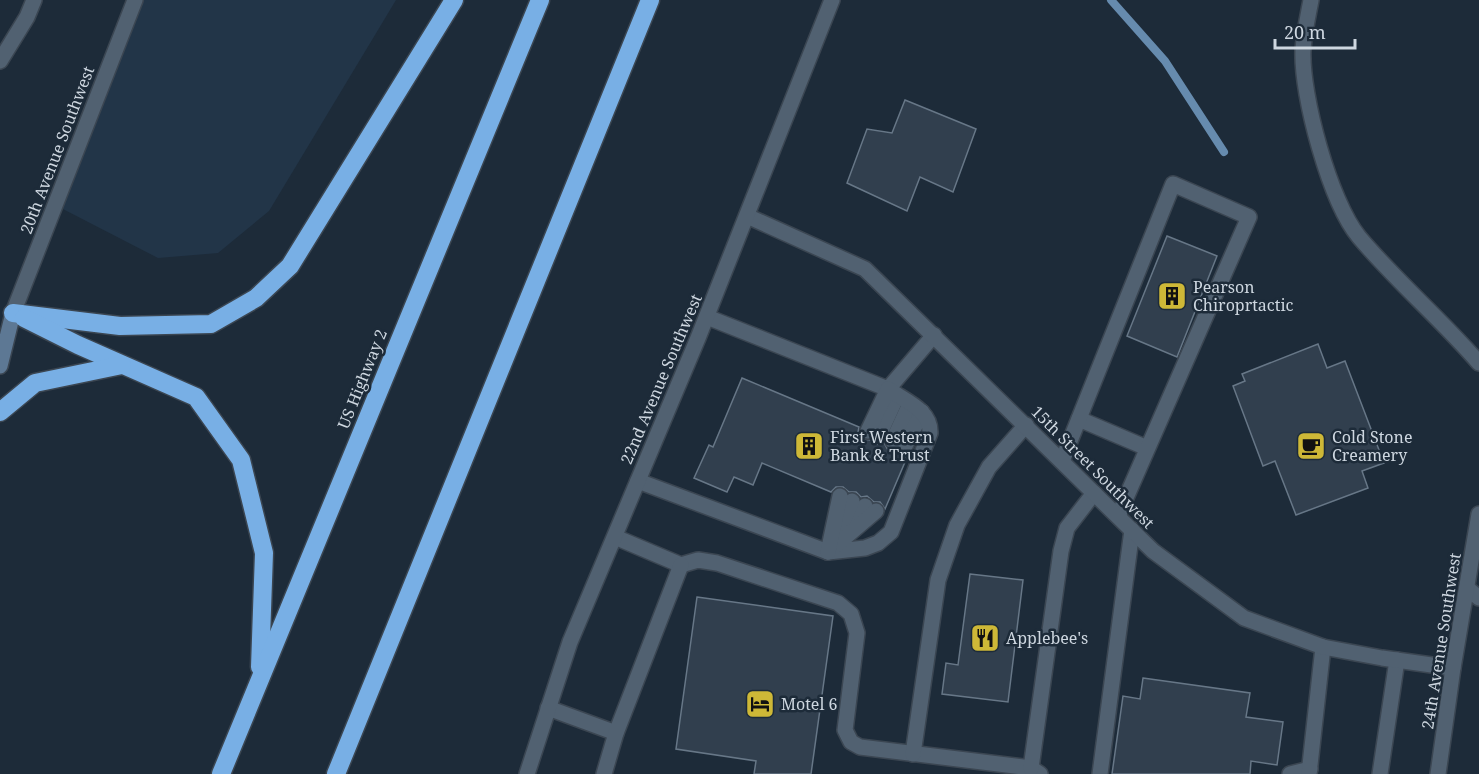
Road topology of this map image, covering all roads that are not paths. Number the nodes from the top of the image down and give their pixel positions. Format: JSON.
{"nodes":[{"id":1,"x":34,"y":0,"type":"edge"},
{"id":2,"x":135,"y":0,"type":"edge"},
{"id":3,"x":454,"y":0,"type":"edge"},
{"id":4,"x":540,"y":0,"type":"edge"},
{"id":5,"x":650,"y":0,"type":"edge"},
{"id":6,"x":832,"y":0,"type":"edge"},
{"id":7,"x":1311,"y":0,"type":"edge"},
{"id":8,"x":0,"y":61,"type":"edge"},
{"id":9,"x":747,"y":216,"type":"junction"},
{"id":10,"x":6,"y":309,"type":"edge"},
{"id":11,"x":707,"y":317,"type":"junction"},
{"id":12,"x":0,"y":334,"type":"edge"},
{"id":13,"x":934,"y":335,"type":"junction"},
{"id":14,"x":1479,"y":363,"type":"edge"},
{"id":15,"x":122,"y":364,"type":"junction"},
{"id":16,"x":0,"y":366,"type":"edge"},
{"id":17,"x":904,"y":400,"type":"junction"},
{"id":18,"x":0,"y":412,"type":"edge"},
{"id":19,"x":1079,"y":419,"type":"junction"},
{"id":20,"x":1026,"y":425,"type":"junction"},
{"id":21,"x":1147,"y":448,"type":"junction"},
{"id":22,"x":1062,"y":461,"type":"junction"},
{"id":23,"x":638,"y":481,"type":"junction"},
{"id":24,"x":1094,"y":493,"type":"junction"},
{"id":25,"x":1479,"y":514,"type":"edge"},
{"id":26,"x":1118,"y":516,"type":"junction"},
{"id":27,"x":1132,"y":531,"type":"junction"},
{"id":28,"x":615,"y":537,"type":"junction"},
{"id":29,"x":828,"y":552,"type":"junction"},
{"id":30,"x":681,"y":565,"type":"junction"},
{"id":31,"x":1473,"y":593,"type":"edge"},
{"id":32,"x":1323,"y":646,"type":"junction"},
{"id":33,"x":1397,"y":660,"type":"junction"},
{"id":34,"x":1453,"y":668,"type":"junction"},
{"id":35,"x":260,"y":678,"type":"junction"},
{"id":36,"x":549,"y":708,"type":"junction"},
{"id":37,"x":616,"y":733,"type":"junction"},
{"id":38,"x":913,"y":754,"type":"junction"},
{"id":39,"x":1035,"y":771,"type":"edge"},
{"id":40,"x":1310,"y":771,"type":"edge"},
{"id":41,"x":221,"y":774,"type":"edge"},
{"id":42,"x":336,"y":774,"type":"edge"},
{"id":43,"x":527,"y":774,"type":"edge"},
{"id":44,"x":604,"y":774,"type":"edge"},
{"id":45,"x":1100,"y":774,"type":"edge"},
{"id":46,"x":1290,"y":774,"type":"edge"},
{"id":47,"x":1380,"y":774,"type":"edge"},
{"id":48,"x":1438,"y":774,"type":"edge"}],
"edges":[{"from":1,"to":8,"type":"street"},
{"from":2,"to":10,"type":"street","name":"20th Avenue Southwest"},
{"from":3,"to":10,"type":"highway"},
{"from":4,"to":35,"type":"highway","name":"US Highway 2"},
{"from":5,"to":42,"type":"highway"},
{"from":6,"to":9,"type":"street","name":"22nd Avenue Southwest"},
{"from":7,"to":14,"type":"street"},
{"from":9,"to":11,"type":"street","name":"22nd Avenue Southwest"},
{"from":9,"to":13,"type":"street","name":"15th Street Southwest"},
{"from":10,"to":12,"type":"main road","name":"20th Avenue Southwest"},
{"from":10,"to":15,"type":"highway"},
{"from":10,"to":16,"type":"main road","name":"20th Avenue Southwest"},
{"from":11,"to":17,"type":"street"},
{"from":11,"to":23,"type":"street","name":"22nd Avenue Southwest"},
{"from":13,"to":17,"type":"street"},
{"from":13,"to":20,"type":"street","name":"15th Street Southwest"},
{"from":15,"to":18,"type":"highway"},
{"from":15,"to":35,"type":"highway"},
{"from":17,"to":17,"type":"street"},
{"from":17,"to":29,"type":"street"},
{"from":19,"to":21,"type":"street"},
{"from":19,"to":21,"type":"street"},
{"from":19,"to":22,"type":"street"},
{"from":20,"to":22,"type":"street","name":"15th Street Southwest"},
{"from":20,"to":38,"type":"street"},
{"from":21,"to":26,"type":"street"},
{"from":22,"to":24,"type":"street","name":"15th Street Southwest"},
{"from":23,"to":28,"type":"street","name":"22nd Avenue Southwest"},
{"from":23,"to":29,"type":"street"},
{"from":24,"to":26,"type":"street","name":"15th Street Southwest"},
{"from":24,"to":39,"type":"street"},
{"from":25,"to":31,"type":"street","name":"24th Avenue Southwest"},
{"from":26,"to":27,"type":"street","name":"15th Street Southwest"},
{"from":27,"to":32,"type":"street","name":"15th Street Southwest"},
{"from":27,"to":45,"type":"street"},
{"from":28,"to":30,"type":"street"},
{"from":28,"to":36,"type":"street","name":"22nd Avenue Southwest"},
{"from":29,"to":29,"type":"street"},
{"from":30,"to":37,"type":"street"},
{"from":30,"to":38,"type":"street"},
{"from":31,"to":34,"type":"street","name":"24th Avenue Southwest"},
{"from":32,"to":33,"type":"street","name":"15th Street Southwest"},
{"from":32,"to":40,"type":"street"},
{"from":33,"to":34,"type":"street","name":"15th Street Southwest"},
{"from":33,"to":47,"type":"street"},
{"from":34,"to":48,"type":"street","name":"24th Avenue Southwest"},
{"from":35,"to":41,"type":"highway","name":"US Highway 2"},
{"from":36,"to":37,"type":"street"},
{"from":36,"to":43,"type":"street","name":"22nd Avenue Southwest"},
{"from":37,"to":44,"type":"street"},
{"from":38,"to":39,"type":"street"},
{"from":40,"to":46,"type":"street"}]}
